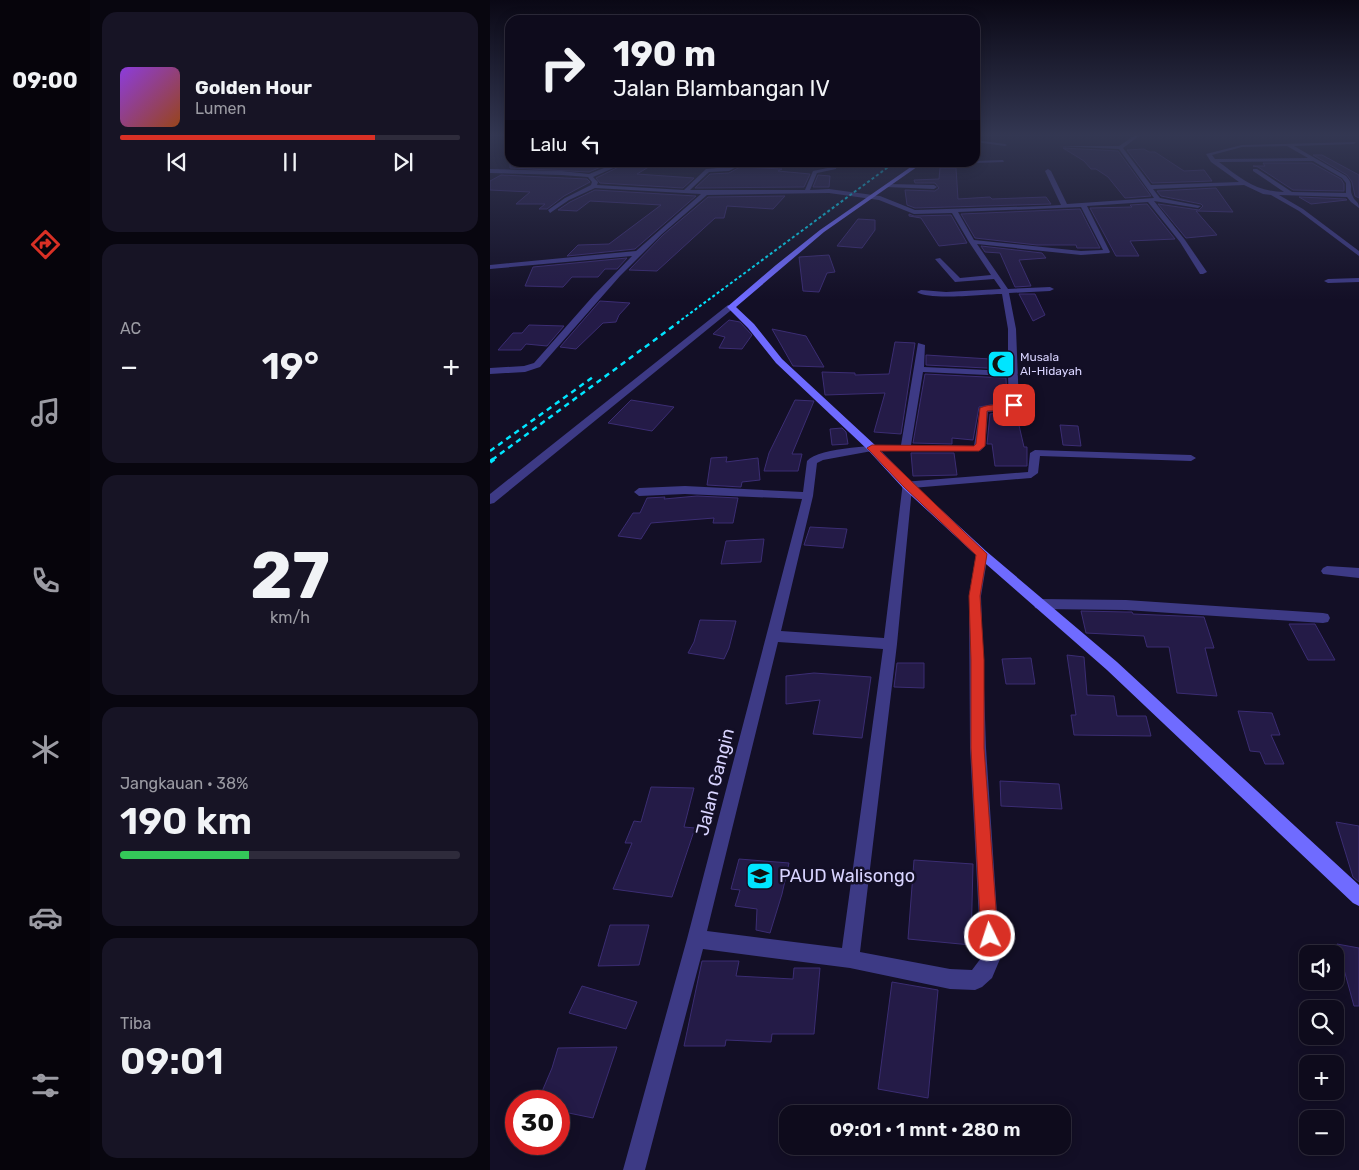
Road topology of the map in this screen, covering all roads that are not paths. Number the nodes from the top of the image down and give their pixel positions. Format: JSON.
{"nodes":[{"id":1,"x":584,"y":191,"type":"edge"},
{"id":2,"x":664,"y":191,"type":"edge"},
{"id":3,"x":807,"y":191,"type":"joint"},
{"id":4,"x":882,"y":191,"type":"edge"},
{"id":5,"x":1057,"y":191,"type":"edge"},
{"id":6,"x":1151,"y":191,"type":"edge"},
{"id":7,"x":1258,"y":191,"type":"edge"},
{"id":8,"x":1286,"y":191,"type":"edge"},
{"id":9,"x":1349,"y":191,"type":"edge"},
{"id":10,"x":685,"y":192,"type":"joint"},
{"id":11,"x":706,"y":193,"type":"junction"},
{"id":12,"x":1273,"y":194,"type":"junction"},
{"id":13,"x":1291,"y":194,"type":"junction"},
{"id":14,"x":874,"y":196,"type":"junction"},
{"id":15,"x":1349,"y":197,"type":"junction"},
{"id":16,"x":1154,"y":199,"type":"junction"},
{"id":17,"x":1359,"y":201,"type":"edge"},
{"id":18,"x":1083,"y":205,"type":"junction"},
{"id":19,"x":1198,"y":206,"type":"dead end"},
{"id":20,"x":1359,"y":206,"type":"edge"},
{"id":21,"x":1065,"y":207,"type":"junction"},
{"id":22,"x":550,"y":212,"type":"dead end"},
{"id":23,"x":955,"y":212,"type":"junction"},
{"id":24,"x":972,"y":242,"type":"junction"},
{"id":25,"x":638,"y":254,"type":"junction"},
{"id":26,"x":1359,"y":254,"type":"edge"},
{"id":27,"x":938,"y":260,"type":"dead end"},
{"id":28,"x":490,"y":267,"type":"edge"},
{"id":29,"x":1203,"y":272,"type":"dead end"},
{"id":30,"x":995,"y":277,"type":"junction"},
{"id":31,"x":1359,"y":280,"type":"edge"},
{"id":32,"x":1328,"y":281,"type":"dead end"},
{"id":33,"x":1050,"y":289,"type":"dead end"},
{"id":34,"x":1005,"y":290,"type":"junction"},
{"id":35,"x":921,"y":292,"type":"dead end"},
{"id":36,"x":731,"y":307,"type":"junction"},
{"id":37,"x":921,"y":345,"type":"dead end"},
{"id":38,"x":919,"y":369,"type":"junction"},
{"id":39,"x":490,"y":371,"type":"edge"},
{"id":40,"x":1012,"y":374,"type":"junction"},
{"id":41,"x":906,"y":447,"type":"junction"},
{"id":42,"x":872,"y":448,"type":"junction"},
{"id":43,"x":1191,"y":458,"type":"dead end"},
{"id":44,"x":907,"y":485,"type":"junction"},
{"id":45,"x":639,"y":492,"type":"dead end"},
{"id":46,"x":808,"y":496,"type":"junction"},
{"id":47,"x":490,"y":500,"type":"edge"},
{"id":48,"x":982,"y":554,"type":"junction"},
{"id":49,"x":1327,"y":571,"type":"dead end"},
{"id":50,"x":1359,"y":574,"type":"edge"},
{"id":51,"x":1040,"y":604,"type":"junction"},
{"id":52,"x":1323,"y":618,"type":"dead end"},
{"id":53,"x":773,"y":636,"type":"junction"},
{"id":54,"x":890,"y":644,"type":"junction"},
{"id":55,"x":1359,"y":897,"type":"edge"},
{"id":56,"x":696,"y":939,"type":"junction"},
{"id":57,"x":850,"y":959,"type":"junction"},
{"id":58,"x":634,"y":1170,"type":"edge"}],
"edges":[{"from":1,"to":22,"type":"street"},
{"from":2,"to":10,"type":"street"},
{"from":3,"to":11,"type":"street"},
{"from":3,"to":14,"type":"street"},
{"from":4,"to":14,"type":"street"},
{"from":5,"to":21,"type":"street"},
{"from":6,"to":16,"type":"street"},
{"from":7,"to":12,"type":"street"},
{"from":8,"to":13,"type":"street"},
{"from":9,"to":15,"type":"street"},
{"from":10,"to":11,"type":"street"},
{"from":11,"to":25,"type":"street"},
{"from":12,"to":13,"type":"street"},
{"from":12,"to":26,"type":"street"},
{"from":13,"to":15,"type":"street"},
{"from":14,"to":23,"type":"street"},
{"from":14,"to":36,"type":"street"},
{"from":15,"to":17,"type":"street"},
{"from":15,"to":20,"type":"street"},
{"from":16,"to":18,"type":"street"},
{"from":16,"to":19,"type":"street"},
{"from":16,"to":29,"type":"street"},
{"from":18,"to":21,"type":"street"},
{"from":18,"to":24,"type":"street"},
{"from":21,"to":23,"type":"street"},
{"from":23,"to":24,"type":"street"},
{"from":24,"to":30,"type":"street"},
{"from":25,"to":28,"type":"street"},
{"from":25,"to":39,"type":"street"},
{"from":27,"to":30,"type":"street"},
{"from":30,"to":34,"type":"street"},
{"from":31,"to":32,"type":"street"},
{"from":33,"to":34,"type":"street"},
{"from":34,"to":35,"type":"street"},
{"from":34,"to":40,"type":"street"},
{"from":36,"to":42,"type":"street"},
{"from":36,"to":47,"type":"street"},
{"from":37,"to":38,"type":"street"},
{"from":38,"to":40,"type":"street"},
{"from":38,"to":41,"type":"street"},
{"from":40,"to":41,"type":"street"},
{"from":41,"to":42,"type":"street"},
{"from":42,"to":44,"type":"street"},
{"from":42,"to":46,"type":"street","name":"Jalan Gangin"},
{"from":43,"to":44,"type":"street"},
{"from":44,"to":48,"type":"street"},
{"from":44,"to":54,"type":"street"},
{"from":45,"to":46,"type":"street"},
{"from":46,"to":53,"type":"street","name":"Jalan Gangin"},
{"from":48,"to":51,"type":"street"},
{"from":48,"to":57,"type":"street"},
{"from":49,"to":50,"type":"street"},
{"from":51,"to":52,"type":"street"},
{"from":51,"to":55,"type":"street"},
{"from":53,"to":54,"type":"street"},
{"from":53,"to":56,"type":"street","name":"Jalan Gangin"},
{"from":54,"to":57,"type":"street"},
{"from":56,"to":57,"type":"street"},
{"from":56,"to":58,"type":"street","name":"Jalan Gangin"}]}
